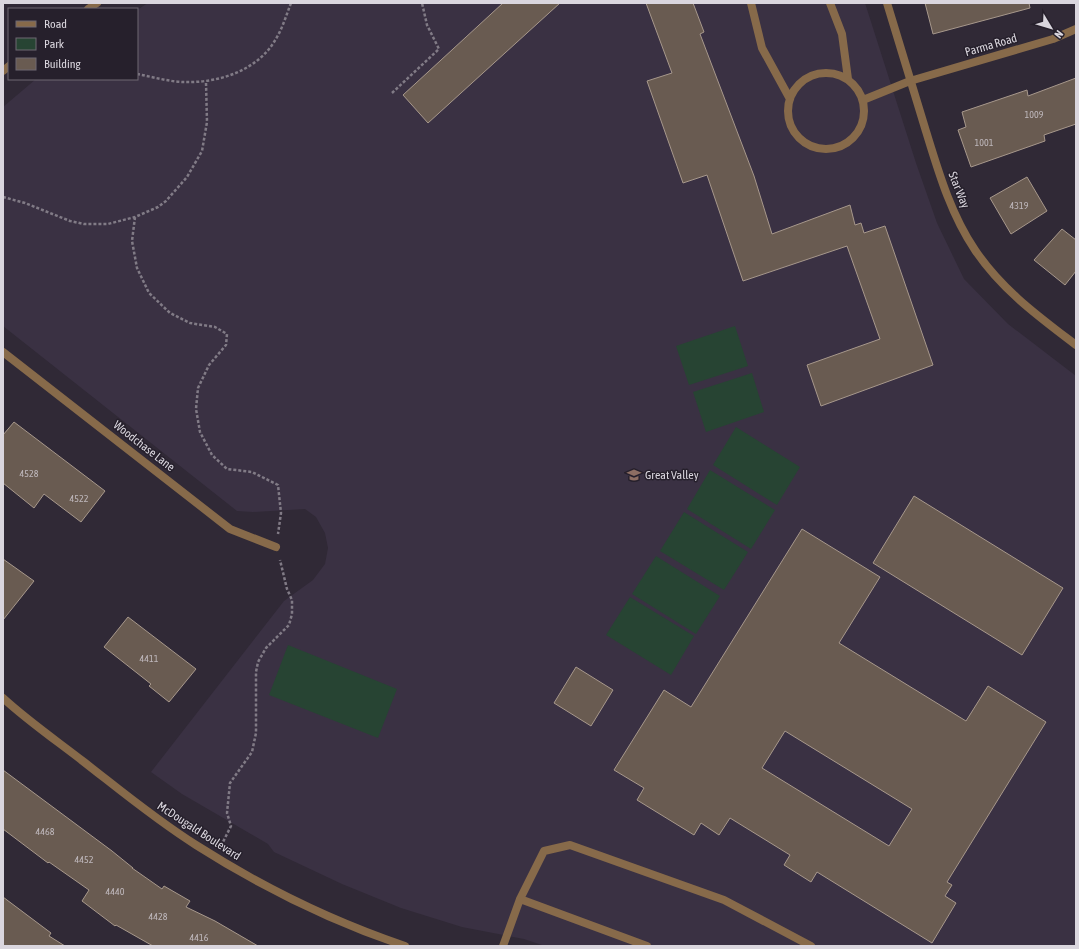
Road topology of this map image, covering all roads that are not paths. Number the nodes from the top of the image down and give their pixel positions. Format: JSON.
{"nodes":[{"id":1,"x":751,"y":3,"type":"edge"},
{"id":2,"x":830,"y":3,"type":"edge"},
{"id":3,"x":887,"y":3,"type":"edge"},
{"id":4,"x":1076,"y":29,"type":"edge"},
{"id":5,"x":848,"y":79,"type":"junction"},
{"id":6,"x":910,"y":80,"type":"junction"},
{"id":7,"x":790,"y":99,"type":"junction"},
{"id":8,"x":863,"y":100,"type":"junction"},
{"id":9,"x":1076,"y":345,"type":"edge"},
{"id":10,"x":3,"y":352,"type":"edge"},
{"id":11,"x":276,"y":547,"type":"road end"},
{"id":12,"x":5,"y":703,"type":"edge"},
{"id":13,"x":520,"y":899,"type":"junction"},
{"id":14,"x":405,"y":946,"type":"edge"},
{"id":15,"x":503,"y":946,"type":"edge"},
{"id":16,"x":647,"y":946,"type":"edge"},
{"id":17,"x":811,"y":946,"type":"edge"}],
"edges":[{"from":1,"to":7,"type":"street"},
{"from":2,"to":5,"type":"street"},
{"from":3,"to":6,"type":"street","name":"Star Way"},
{"from":4,"to":6,"type":"street","name":"Parma Road"},
{"from":5,"to":7,"type":"street"},
{"from":5,"to":8,"type":"street"},
{"from":6,"to":8,"type":"street","name":"Parma Road"},
{"from":6,"to":9,"type":"street","name":"Star Way"},
{"from":7,"to":8,"type":"street"},
{"from":10,"to":11,"type":"street","name":"Woodchase Lane"},
{"from":12,"to":14,"type":"street","name":"McDougald Boulevard"},
{"from":13,"to":15,"type":"street"},
{"from":13,"to":16,"type":"street"},
{"from":13,"to":17,"type":"street"}]}
